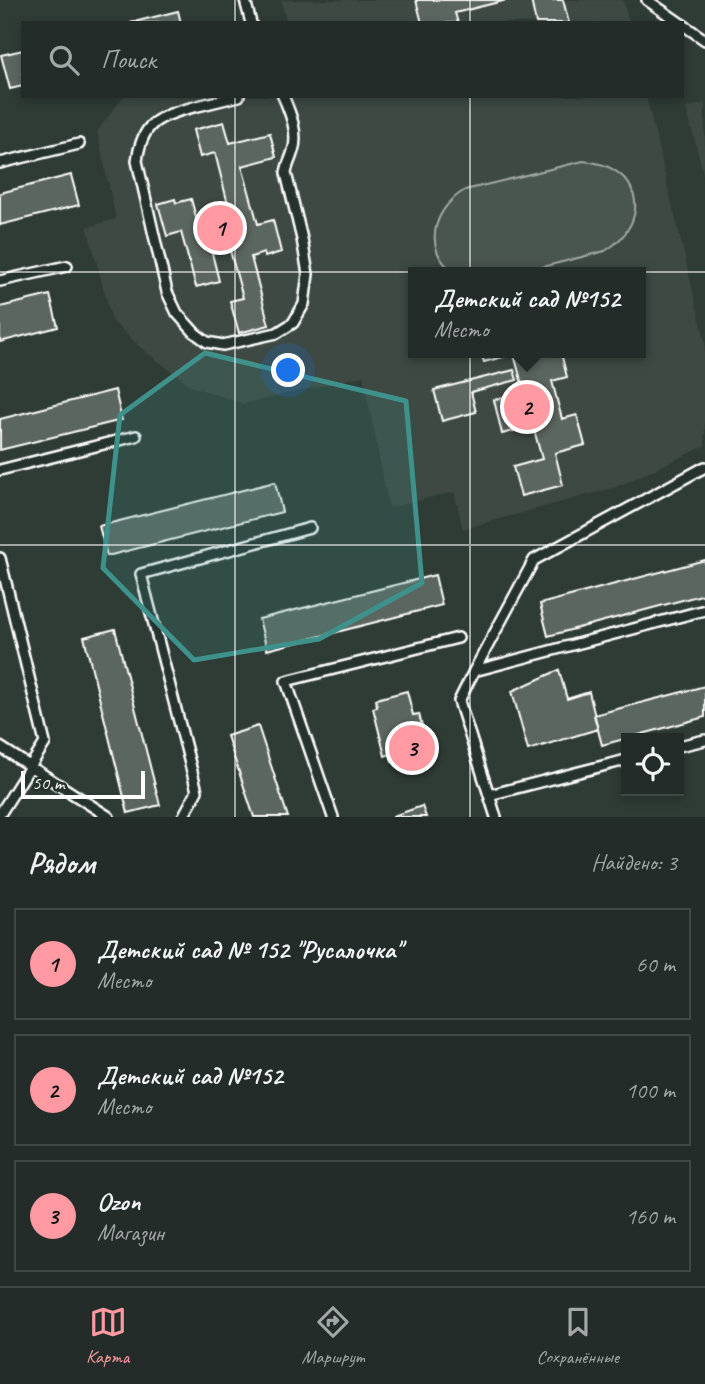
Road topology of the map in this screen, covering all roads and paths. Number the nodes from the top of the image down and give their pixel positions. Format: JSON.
{"nodes":[{"id":1,"x":245,"y":0,"type":"edge"},
{"id":2,"x":647,"y":0,"type":"edge"},
{"id":3,"x":250,"y":21,"type":"edge"},
{"id":4,"x":677,"y":21,"type":"edge"},
{"id":5,"x":684,"y":26,"type":"edge"},
{"id":6,"x":705,"y":40,"type":"edge"},
{"id":7,"x":231,"y":98,"type":"edge"},
{"id":8,"x":284,"y":98,"type":"edge"},
{"id":9,"x":79,"y":144,"type":"dead end"},
{"id":10,"x":0,"y":163,"type":"edge"},
{"id":11,"x":67,"y":266,"type":"dead end"},
{"id":12,"x":0,"y":281,"type":"edge"},
{"id":13,"x":136,"y":436,"type":"dead end"},
{"id":14,"x":705,"y":467,"type":"edge"},
{"id":15,"x":0,"y":470,"type":"edge"},
{"id":16,"x":310,"y":528,"type":"dead end"},
{"id":17,"x":0,"y":558,"type":"edge"},
{"id":18,"x":705,"y":610,"type":"edge"},
{"id":19,"x":458,"y":638,"type":"dead end"},
{"id":20,"x":474,"y":671,"type":"junction"},
{"id":21,"x":705,"y":740,"type":"edge"},
{"id":22,"x":684,"y":745,"type":"edge"},
{"id":23,"x":0,"y":747,"type":"edge"},
{"id":24,"x":621,"y":761,"type":"edge"},
{"id":25,"x":30,"y":767,"type":"junction"},
{"id":26,"x":489,"y":795,"type":"junction"},
{"id":27,"x":0,"y":814,"type":"edge"},
{"id":28,"x":109,"y":817,"type":"edge"},
{"id":29,"x":183,"y":817,"type":"edge"},
{"id":30,"x":333,"y":817,"type":"edge"},
{"id":31,"x":496,"y":817,"type":"edge"}],
"edges":[{"from":1,"to":3,"type":"lane"},
{"from":2,"to":4,"type":"lane"},
{"from":5,"to":6,"type":"lane"},
{"from":7,"to":8,"type":"lane"},
{"from":9,"to":10,"type":"lane"},
{"from":11,"to":12,"type":"lane"},
{"from":13,"to":15,"type":"lane"},
{"from":14,"to":20,"type":"lane"},
{"from":16,"to":29,"type":"lane"},
{"from":17,"to":25,"type":"lane"},
{"from":18,"to":20,"type":"lane"},
{"from":19,"to":30,"type":"lane"},
{"from":20,"to":26,"type":"lane"},
{"from":21,"to":22,"type":"lane"},
{"from":23,"to":25,"type":"lane"},
{"from":24,"to":26,"type":"lane"},
{"from":25,"to":27,"type":"lane"},
{"from":25,"to":28,"type":"lane"},
{"from":26,"to":31,"type":"lane"}]}
